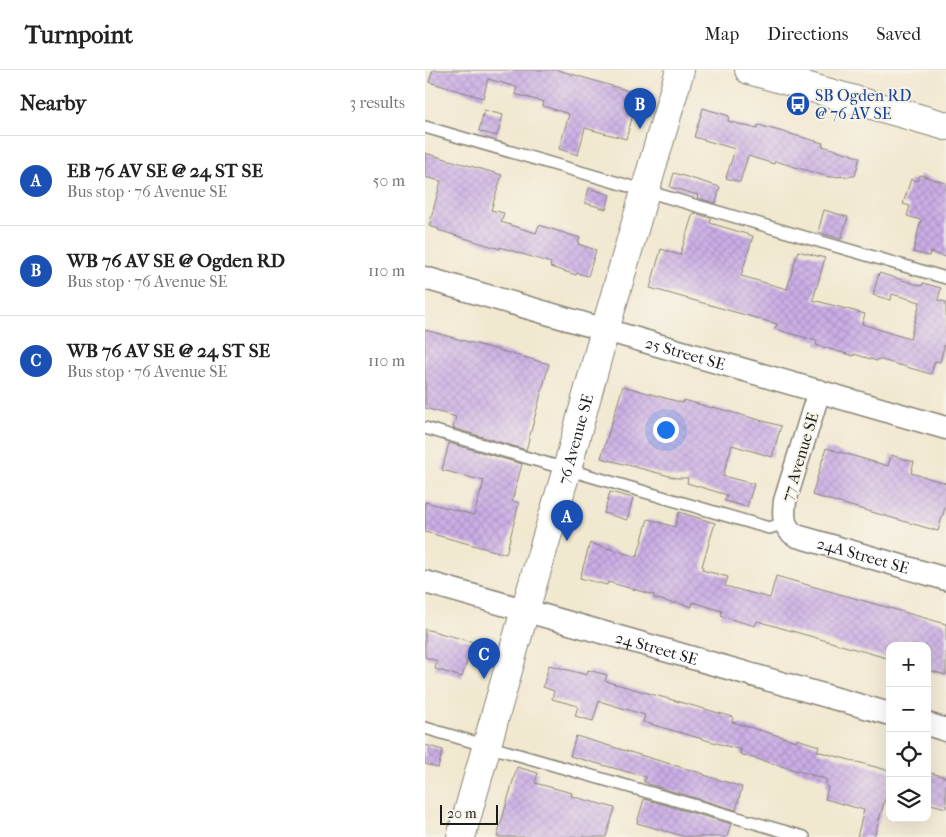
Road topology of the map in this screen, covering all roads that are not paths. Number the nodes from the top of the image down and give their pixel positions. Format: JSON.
{"nodes":[{"id":1,"x":680,"y":70,"type":"edge"},
{"id":2,"x":749,"y":70,"type":"edge"},
{"id":3,"x":946,"y":126,"type":"edge"},
{"id":4,"x":425,"y":127,"type":"edge"},
{"id":5,"x":645,"y":191,"type":"junction"},
{"id":6,"x":425,"y":278,"type":"edge"},
{"id":7,"x":946,"y":278,"type":"edge"},
{"id":8,"x":605,"y":330,"type":"junction"},
{"id":9,"x":819,"y":391,"type":"junction"},
{"id":10,"x":425,"y":428,"type":"edge"},
{"id":11,"x":946,"y":428,"type":"edge"},
{"id":12,"x":567,"y":469,"type":"junction"},
{"id":13,"x":785,"y":523,"type":"junction"},
{"id":14,"x":946,"y":579,"type":"edge"},
{"id":15,"x":425,"y":582,"type":"edge"},
{"id":16,"x":525,"y":610,"type":"junction"},
{"id":17,"x":886,"y":713,"type":"edge"},
{"id":18,"x":931,"y":725,"type":"edge"},
{"id":19,"x":425,"y":728,"type":"edge"},
{"id":20,"x":946,"y":730,"type":"edge"},
{"id":21,"x":486,"y":745,"type":"junction"},
{"id":22,"x":461,"y":837,"type":"edge"},
{"id":23,"x":805,"y":837,"type":"edge"}],
"edges":[{"from":1,"to":5,"type":"street","name":"76 Avenue SE"},
{"from":2,"to":3,"type":"street"},
{"from":4,"to":5,"type":"lane"},
{"from":5,"to":7,"type":"lane"},
{"from":5,"to":8,"type":"street","name":"76 Avenue SE"},
{"from":6,"to":8,"type":"street","name":"25 Street SE"},
{"from":8,"to":9,"type":"street","name":"25 Street SE"},
{"from":8,"to":12,"type":"street","name":"76 Avenue SE"},
{"from":9,"to":11,"type":"street","name":"25 Street SE"},
{"from":9,"to":13,"type":"street","name":"77 Avenue SE"},
{"from":10,"to":12,"type":"lane"},
{"from":12,"to":13,"type":"lane"},
{"from":12,"to":16,"type":"street","name":"76 Avenue SE"},
{"from":13,"to":14,"type":"street","name":"24A Street SE"},
{"from":15,"to":16,"type":"street","name":"24 Street SE"},
{"from":16,"to":17,"type":"street","name":"24 Street SE"},
{"from":16,"to":21,"type":"street","name":"76 Avenue SE"},
{"from":18,"to":20,"type":"street"},
{"from":19,"to":21,"type":"lane"},
{"from":21,"to":22,"type":"street","name":"76 Avenue SE"},
{"from":21,"to":23,"type":"lane"}]}
